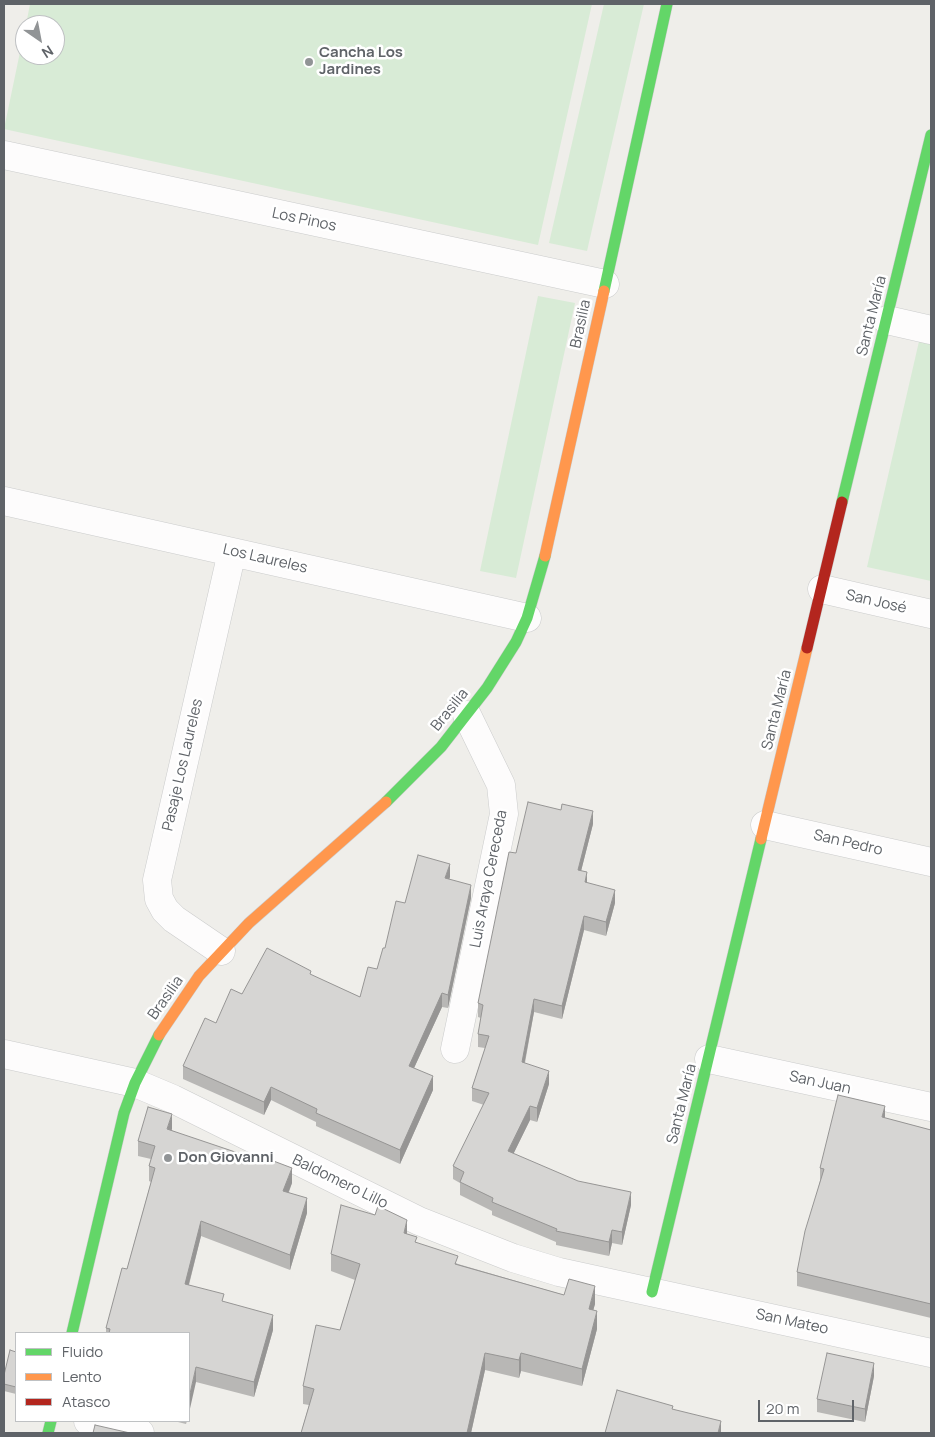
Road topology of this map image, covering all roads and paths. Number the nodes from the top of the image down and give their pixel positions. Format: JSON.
{"nodes":[{"id":1,"x":667,"y":4,"type":"edge"},
{"id":2,"x":931,"y":135,"type":"edge"},
{"id":3,"x":4,"y":155,"type":"edge"},
{"id":4,"x":605,"y":284,"type":"junction"},
{"id":5,"x":886,"y":320,"type":"junction"},
{"id":6,"x":931,"y":330,"type":"edge"},
{"id":7,"x":4,"y":501,"type":"edge"},
{"id":8,"x":232,"y":552,"type":"junction"},
{"id":9,"x":822,"y":590,"type":"junction"},
{"id":10,"x":931,"y":614,"type":"edge"},
{"id":11,"x":527,"y":618,"type":"junction"},
{"id":12,"x":467,"y":715,"type":"junction"},
{"id":13,"x":765,"y":825,"type":"junction"},
{"id":14,"x":931,"y":862,"type":"edge"},
{"id":15,"x":221,"y":951,"type":"junction"},
{"id":16,"x":455,"y":1049,"type":"dead end"},
{"id":17,"x":4,"y":1054,"type":"edge"},
{"id":18,"x":709,"y":1059,"type":"junction"},
{"id":19,"x":135,"y":1083,"type":"junction"},
{"id":20,"x":931,"y":1107,"type":"edge"},
{"id":21,"x":652,"y":1292,"type":"junction"},
{"id":22,"x":72,"y":1332,"type":"edge"},
{"id":23,"x":931,"y":1353,"type":"edge"},
{"id":24,"x":92,"y":1422,"type":"edge"},
{"id":25,"x":140,"y":1433,"type":"edge"}],
"edges":[{"from":1,"to":4,"type":"street","name":"Brasilia"},
{"from":2,"to":5,"type":"street","name":"Santa María"},
{"from":3,"to":4,"type":"street","name":"Los Pinos"},
{"from":4,"to":11,"type":"street","name":"Brasilia"},
{"from":5,"to":6,"type":"street"},
{"from":5,"to":9,"type":"street","name":"Santa María"},
{"from":7,"to":8,"type":"street","name":"Los Laureles"},
{"from":8,"to":11,"type":"street","name":"Los Laureles"},
{"from":8,"to":15,"type":"street","name":"Pasaje Los Laureles"},
{"from":9,"to":10,"type":"street","name":"San José"},
{"from":9,"to":13,"type":"street","name":"Santa María"},
{"from":11,"to":12,"type":"street","name":"Brasilia"},
{"from":12,"to":15,"type":"street","name":"Brasilia"},
{"from":12,"to":16,"type":"street","name":"Luis Araya Cereceda"},
{"from":13,"to":14,"type":"street","name":"San Pedro"},
{"from":13,"to":18,"type":"street","name":"Santa María"},
{"from":15,"to":19,"type":"street","name":"Brasilia"},
{"from":17,"to":19,"type":"street","name":"Baldomero Lillo"},
{"from":18,"to":20,"type":"street","name":"San Juan"},
{"from":18,"to":21,"type":"street","name":"Santa María"},
{"from":19,"to":21,"type":"street","name":"Baldomero Lillo"},
{"from":19,"to":22,"type":"street","name":"Brasilia"},
{"from":21,"to":23,"type":"street","name":"San Mateo"},
{"from":24,"to":25,"type":"street"}]}
